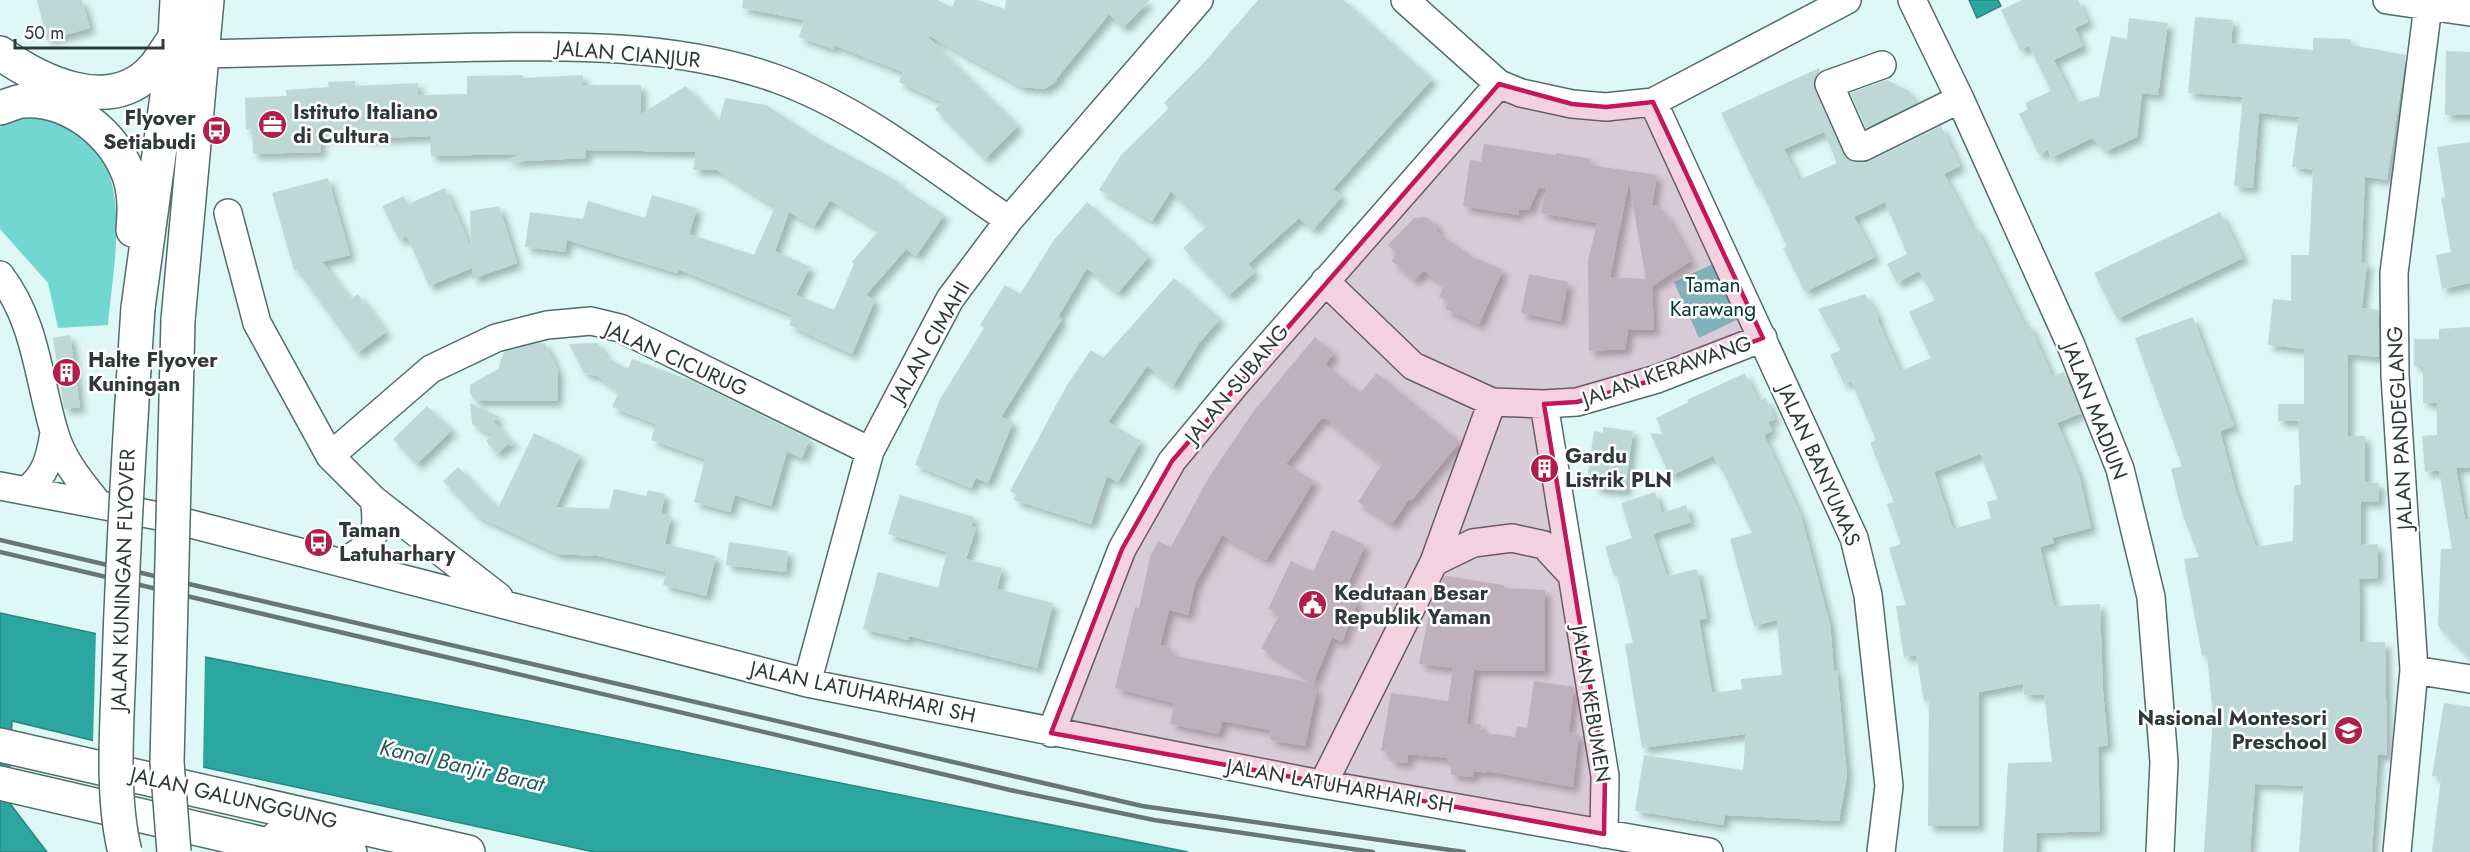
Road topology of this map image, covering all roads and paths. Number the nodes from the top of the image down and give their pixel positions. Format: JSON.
{"nodes":[{"id":1,"x":177,"y":0,"type":"edge"},
{"id":2,"x":207,"y":0,"type":"edge"},
{"id":3,"x":1199,"y":0,"type":"edge"},
{"id":4,"x":1405,"y":0,"type":"edge"},
{"id":5,"x":1847,"y":0,"type":"edge"},
{"id":6,"x":1912,"y":0,"type":"edge"},
{"id":7,"x":2387,"y":0,"type":"edge"},
{"id":8,"x":2428,"y":6,"type":"junction"},
{"id":9,"x":2470,"y":12,"type":"edge"},
{"id":10,"x":175,"y":38,"type":"junction"},
{"id":11,"x":0,"y":52,"type":"edge"},
{"id":12,"x":203,"y":54,"type":"junction"},
{"id":13,"x":1882,"y":65,"type":"dead end"},
{"id":14,"x":1499,"y":84,"type":"junction"},
{"id":15,"x":1960,"y":99,"type":"junction"},
{"id":16,"x":1653,"y":102,"type":"junction"},
{"id":17,"x":0,"y":108,"type":"edge"},
{"id":18,"x":228,"y":213,"type":"dead end"},
{"id":19,"x":1010,"y":220,"type":"junction"},
{"id":20,"x":0,"y":275,"type":"edge"},
{"id":21,"x":1325,"y":282,"type":"junction"},
{"id":22,"x":139,"y":303,"type":"junction"},
{"id":23,"x":1763,"y":338,"type":"junction"},
{"id":24,"x":1492,"y":402,"type":"junction"},
{"id":25,"x":1544,"y":404,"type":"junction"},
{"id":26,"x":54,"y":433,"type":"junction"},
{"id":27,"x":870,"y":451,"type":"junction"},
{"id":28,"x":330,"y":456,"type":"junction"},
{"id":29,"x":13,"y":488,"type":"edge"},
{"id":30,"x":374,"y":500,"type":"junction"},
{"id":31,"x":97,"y":502,"type":"junction"},
{"id":32,"x":342,"y":562,"type":"junction"},
{"id":33,"x":1434,"y":562,"type":"junction"},
{"id":34,"x":1571,"y":574,"type":"junction"},
{"id":35,"x":507,"y":603,"type":"junction"},
{"id":36,"x":2414,"y":670,"type":"junction"},
{"id":37,"x":2470,"y":680,"type":"edge"},
{"id":38,"x":807,"y":682,"type":"junction"},
{"id":39,"x":1051,"y":733,"type":"junction"},
{"id":40,"x":0,"y":745,"type":"edge"},
{"id":41,"x":0,"y":757,"type":"edge"},
{"id":42,"x":0,"y":771,"type":"edge"},
{"id":43,"x":62,"y":778,"type":"junction"},
{"id":44,"x":0,"y":783,"type":"edge"},
{"id":45,"x":1323,"y":784,"type":"junction"},
{"id":46,"x":1604,"y":834,"type":"junction"},
{"id":47,"x":125,"y":852,"type":"edge"},
{"id":48,"x":174,"y":852,"type":"edge"},
{"id":49,"x":298,"y":852,"type":"edge"},
{"id":50,"x":353,"y":852,"type":"edge"},
{"id":51,"x":412,"y":852,"type":"edge"},
{"id":52,"x":468,"y":852,"type":"edge"},
{"id":53,"x":1709,"y":852,"type":"edge"},
{"id":54,"x":1881,"y":852,"type":"edge"},
{"id":55,"x":2160,"y":852,"type":"edge"},
{"id":56,"x":2397,"y":852,"type":"edge"}],
"edges":[{"from":1,"to":10,"type":"main road"},
{"from":2,"to":12,"type":"main road"},
{"from":3,"to":19,"type":"street","name":"JALAN CIMAHI"},
{"from":4,"to":14,"type":"street"},
{"from":5,"to":16,"type":"street"},
{"from":6,"to":15,"type":"street","name":"JALAN MADIUN"},
{"from":7,"to":8,"type":"street"},
{"from":8,"to":9,"type":"street"},
{"from":8,"to":36,"type":"street","name":"JALAN PANDEGLANG"},
{"from":10,"to":11,"type":"main road"},
{"from":10,"to":22,"type":"main road"},
{"from":12,"to":19,"type":"street","name":"JALAN CIANJUR"},
{"from":12,"to":48,"type":"main road","bridge":true},
{"from":13,"to":15,"type":"street"},
{"from":14,"to":16,"type":"street"},
{"from":14,"to":21,"type":"street","name":"JALAN SUBANG"},
{"from":15,"to":55,"type":"street","name":"JALAN MADIUN"},
{"from":16,"to":23,"type":"street","name":"JALAN BANYUMAS"},
{"from":17,"to":22,"type":"main road"},
{"from":18,"to":28,"type":"street"},
{"from":19,"to":27,"type":"street","name":"JALAN CIMAHI"},
{"from":20,"to":26,"type":"street"},
{"from":21,"to":24,"type":"street","name":"JALAN KERAWANG"},
{"from":21,"to":39,"type":"street","name":"JALAN SUBANG"},
{"from":22,"to":47,"type":"main road","name":"JALAN KUNINGAN FLYOVER","bridge":true},
{"from":23,"to":25,"type":"street","name":"JALAN KERAWANG"},
{"from":23,"to":54,"type":"street","name":"JALAN BANYUMAS"},
{"from":24,"to":25,"type":"street","name":"JALAN KERAWANG"},
{"from":24,"to":33,"type":"street"},
{"from":25,"to":34,"type":"street","name":"JALAN KEBUMEN"},
{"from":26,"to":29,"type":"street"},
{"from":26,"to":31,"type":"street"},
{"from":27,"to":28,"type":"street","name":"JALAN CICURUG"},
{"from":27,"to":38,"type":"street","name":"JALAN CIMAHI"},
{"from":28,"to":30,"type":"street"},
{"from":29,"to":31,"type":"street","name":"JALAN LATUHARHARI SH"},
{"from":30,"to":32,"type":"street"},
{"from":30,"to":35,"type":"street"},
{"from":31,"to":32,"type":"street","name":"JALAN LATUHARHARI SH"},
{"from":32,"to":35,"type":"street","name":"JALAN LATUHARHARI SH"},
{"from":33,"to":34,"type":"street"},
{"from":33,"to":45,"type":"street"},
{"from":34,"to":46,"type":"street","name":"JALAN KEBUMEN"},
{"from":35,"to":38,"type":"street","name":"JALAN LATUHARHARI SH"},
{"from":36,"to":37,"type":"street"},
{"from":36,"to":56,"type":"street","name":"JALAN PANDEGLANG"},
{"from":38,"to":39,"type":"street","name":"JALAN LATUHARHARI SH"},
{"from":39,"to":45,"type":"street","name":"JALAN LATUHARHARI SH"},
{"from":40,"to":43,"type":"main road","name":"JALAN GALUNGGUNG"},
{"from":41,"to":43,"type":"street"},
{"from":42,"to":43,"type":"street"},
{"from":43,"to":44,"type":"main road","name":"JALAN GALUNGGUNG"},
{"from":43,"to":49,"type":"main road","name":"JALAN GALUNGGUNG"},
{"from":43,"to":50,"type":"street"},
{"from":43,"to":51,"type":"street"},
{"from":43,"to":52,"type":"main road","name":"JALAN GALUNGGUNG"},
{"from":45,"to":46,"type":"street","name":"JALAN LATUHARHARI SH"},
{"from":46,"to":53,"type":"street","name":"JALAN LATUHARHARI SH"}]}
